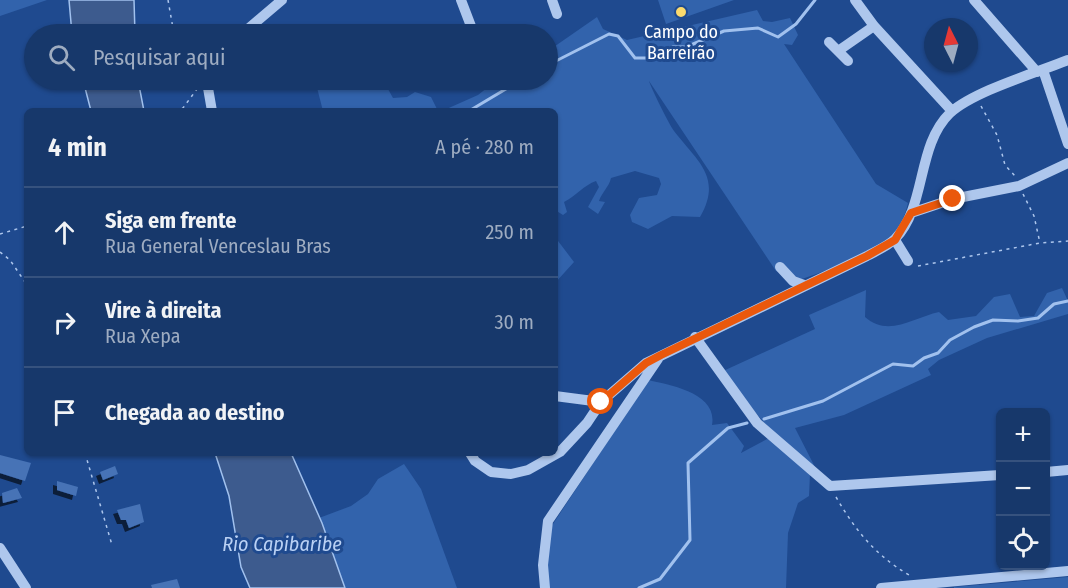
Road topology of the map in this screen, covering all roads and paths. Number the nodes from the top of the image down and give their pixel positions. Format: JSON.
{"nodes":[{"id":1,"x":168,"y":0,"type":"edge"},
{"id":2,"x":282,"y":0,"type":"edge"},
{"id":3,"x":461,"y":0,"type":"edge"},
{"id":4,"x":552,"y":0,"type":"edge"},
{"id":5,"x":855,"y":0,"type":"edge"},
{"id":6,"x":974,"y":0,"type":"edge"},
{"id":7,"x":557,"y":14,"type":"dead end"},
{"id":8,"x":172,"y":24,"type":"edge"},
{"id":9,"x":254,"y":24,"type":"edge"},
{"id":10,"x":470,"y":24,"type":"edge"},
{"id":11,"x":874,"y":26,"type":"junction"},
{"id":12,"x":829,"y":42,"type":"dead end"},
{"id":13,"x":838,"y":51,"type":"junction"},
{"id":14,"x":1068,"y":60,"type":"edge"},
{"id":15,"x":848,"y":61,"type":"dead end"},
{"id":16,"x":1040,"y":71,"type":"junction"},
{"id":17,"x":201,"y":90,"type":"edge"},
{"id":18,"x":207,"y":90,"type":"edge"},
{"id":19,"x":976,"y":98,"type":"junction"},
{"id":20,"x":183,"y":108,"type":"edge"},
{"id":21,"x":211,"y":108,"type":"edge"},
{"id":22,"x":952,"y":111,"type":"junction"},
{"id":23,"x":1068,"y":144,"type":"edge"},
{"id":24,"x":1068,"y":163,"type":"edge"},
{"id":25,"x":1019,"y":186,"type":"junction"},
{"id":26,"x":911,"y":213,"type":"junction"},
{"id":27,"x":24,"y":227,"type":"edge"},
{"id":28,"x":0,"y":234,"type":"edge"},
{"id":29,"x":895,"y":240,"type":"junction"},
{"id":30,"x":1068,"y":241,"type":"edge"},
{"id":31,"x":1040,"y":243,"type":"junction"},
{"id":32,"x":0,"y":252,"type":"edge"},
{"id":33,"x":908,"y":261,"type":"joint"},
{"id":34,"x":780,"y":267,"type":"dead end"},
{"id":35,"x":24,"y":281,"type":"edge"},
{"id":36,"x":804,"y":285,"type":"junction"},
{"id":37,"x":695,"y":337,"type":"junction"},
{"id":38,"x":661,"y":355,"type":"junction"},
{"id":39,"x":558,"y":396,"type":"edge"},
{"id":40,"x":601,"y":402,"type":"junction"},
{"id":41,"x":558,"y":453,"type":"edge"},
{"id":42,"x":86,"y":456,"type":"edge"},
{"id":43,"x":472,"y":456,"type":"edge"},
{"id":44,"x":553,"y":456,"type":"edge"},
{"id":45,"x":1068,"y":470,"type":"edge"},
{"id":46,"x":1050,"y":472,"type":"edge"},
{"id":47,"x":996,"y":475,"type":"edge"},
{"id":48,"x":830,"y":486,"type":"junction"},
{"id":49,"x":112,"y":545,"type":"dead end"},
{"id":50,"x":0,"y":548,"type":"edge"},
{"id":51,"x":1068,"y":571,"type":"edge"},
{"id":52,"x":923,"y":584,"type":"junction"},
{"id":53,"x":26,"y":588,"type":"edge"},
{"id":54,"x":545,"y":588,"type":"edge"},
{"id":55,"x":882,"y":588,"type":"edge"},
{"id":56,"x":895,"y":588,"type":"edge"}],
"edges":[{"from":1,"to":8,"type":"path"},
{"from":2,"to":9,"type":"street"},
{"from":3,"to":10,"type":"street"},
{"from":4,"to":7,"type":"street"},
{"from":5,"to":11,"type":"street"},
{"from":6,"to":16,"type":"street"},
{"from":11,"to":13,"type":"street"},
{"from":11,"to":22,"type":"street"},
{"from":12,"to":13,"type":"street"},
{"from":13,"to":15,"type":"street"},
{"from":14,"to":16,"type":"street"},
{"from":16,"to":19,"type":"street"},
{"from":16,"to":23,"type":"street"},
{"from":17,"to":20,"type":"path"},
{"from":18,"to":21,"type":"street"},
{"from":19,"to":22,"type":"street"},
{"from":19,"to":25,"type":"path"},
{"from":22,"to":26,"type":"street"},
{"from":24,"to":25,"type":"street"},
{"from":25,"to":26,"type":"street"},
{"from":25,"to":31,"type":"path"},
{"from":26,"to":29,"type":"street"},
{"from":27,"to":28,"type":"path"},
{"from":29,"to":33,"type":"street"},
{"from":29,"to":36,"type":"street"},
{"from":30,"to":31,"type":"path"},
{"from":31,"to":33,"type":"path"},
{"from":32,"to":35,"type":"path"},
{"from":34,"to":36,"type":"street"},
{"from":36,"to":37,"type":"street"},
{"from":37,"to":38,"type":"street"},
{"from":37,"to":48,"type":"street"},
{"from":38,"to":40,"type":"street"},
{"from":38,"to":54,"type":"street"},
{"from":39,"to":40,"type":"street"},
{"from":40,"to":41,"type":"street"},
{"from":42,"to":49,"type":"path"},
{"from":43,"to":44,"type":"street"},
{"from":45,"to":46,"type":"street"},
{"from":47,"to":48,"type":"street"},
{"from":48,"to":52,"type":"path"},
{"from":50,"to":53,"type":"street"},
{"from":51,"to":52,"type":"street"},
{"from":52,"to":56,"type":"street"},
{"from":55,"to":56,"type":"street"}]}
